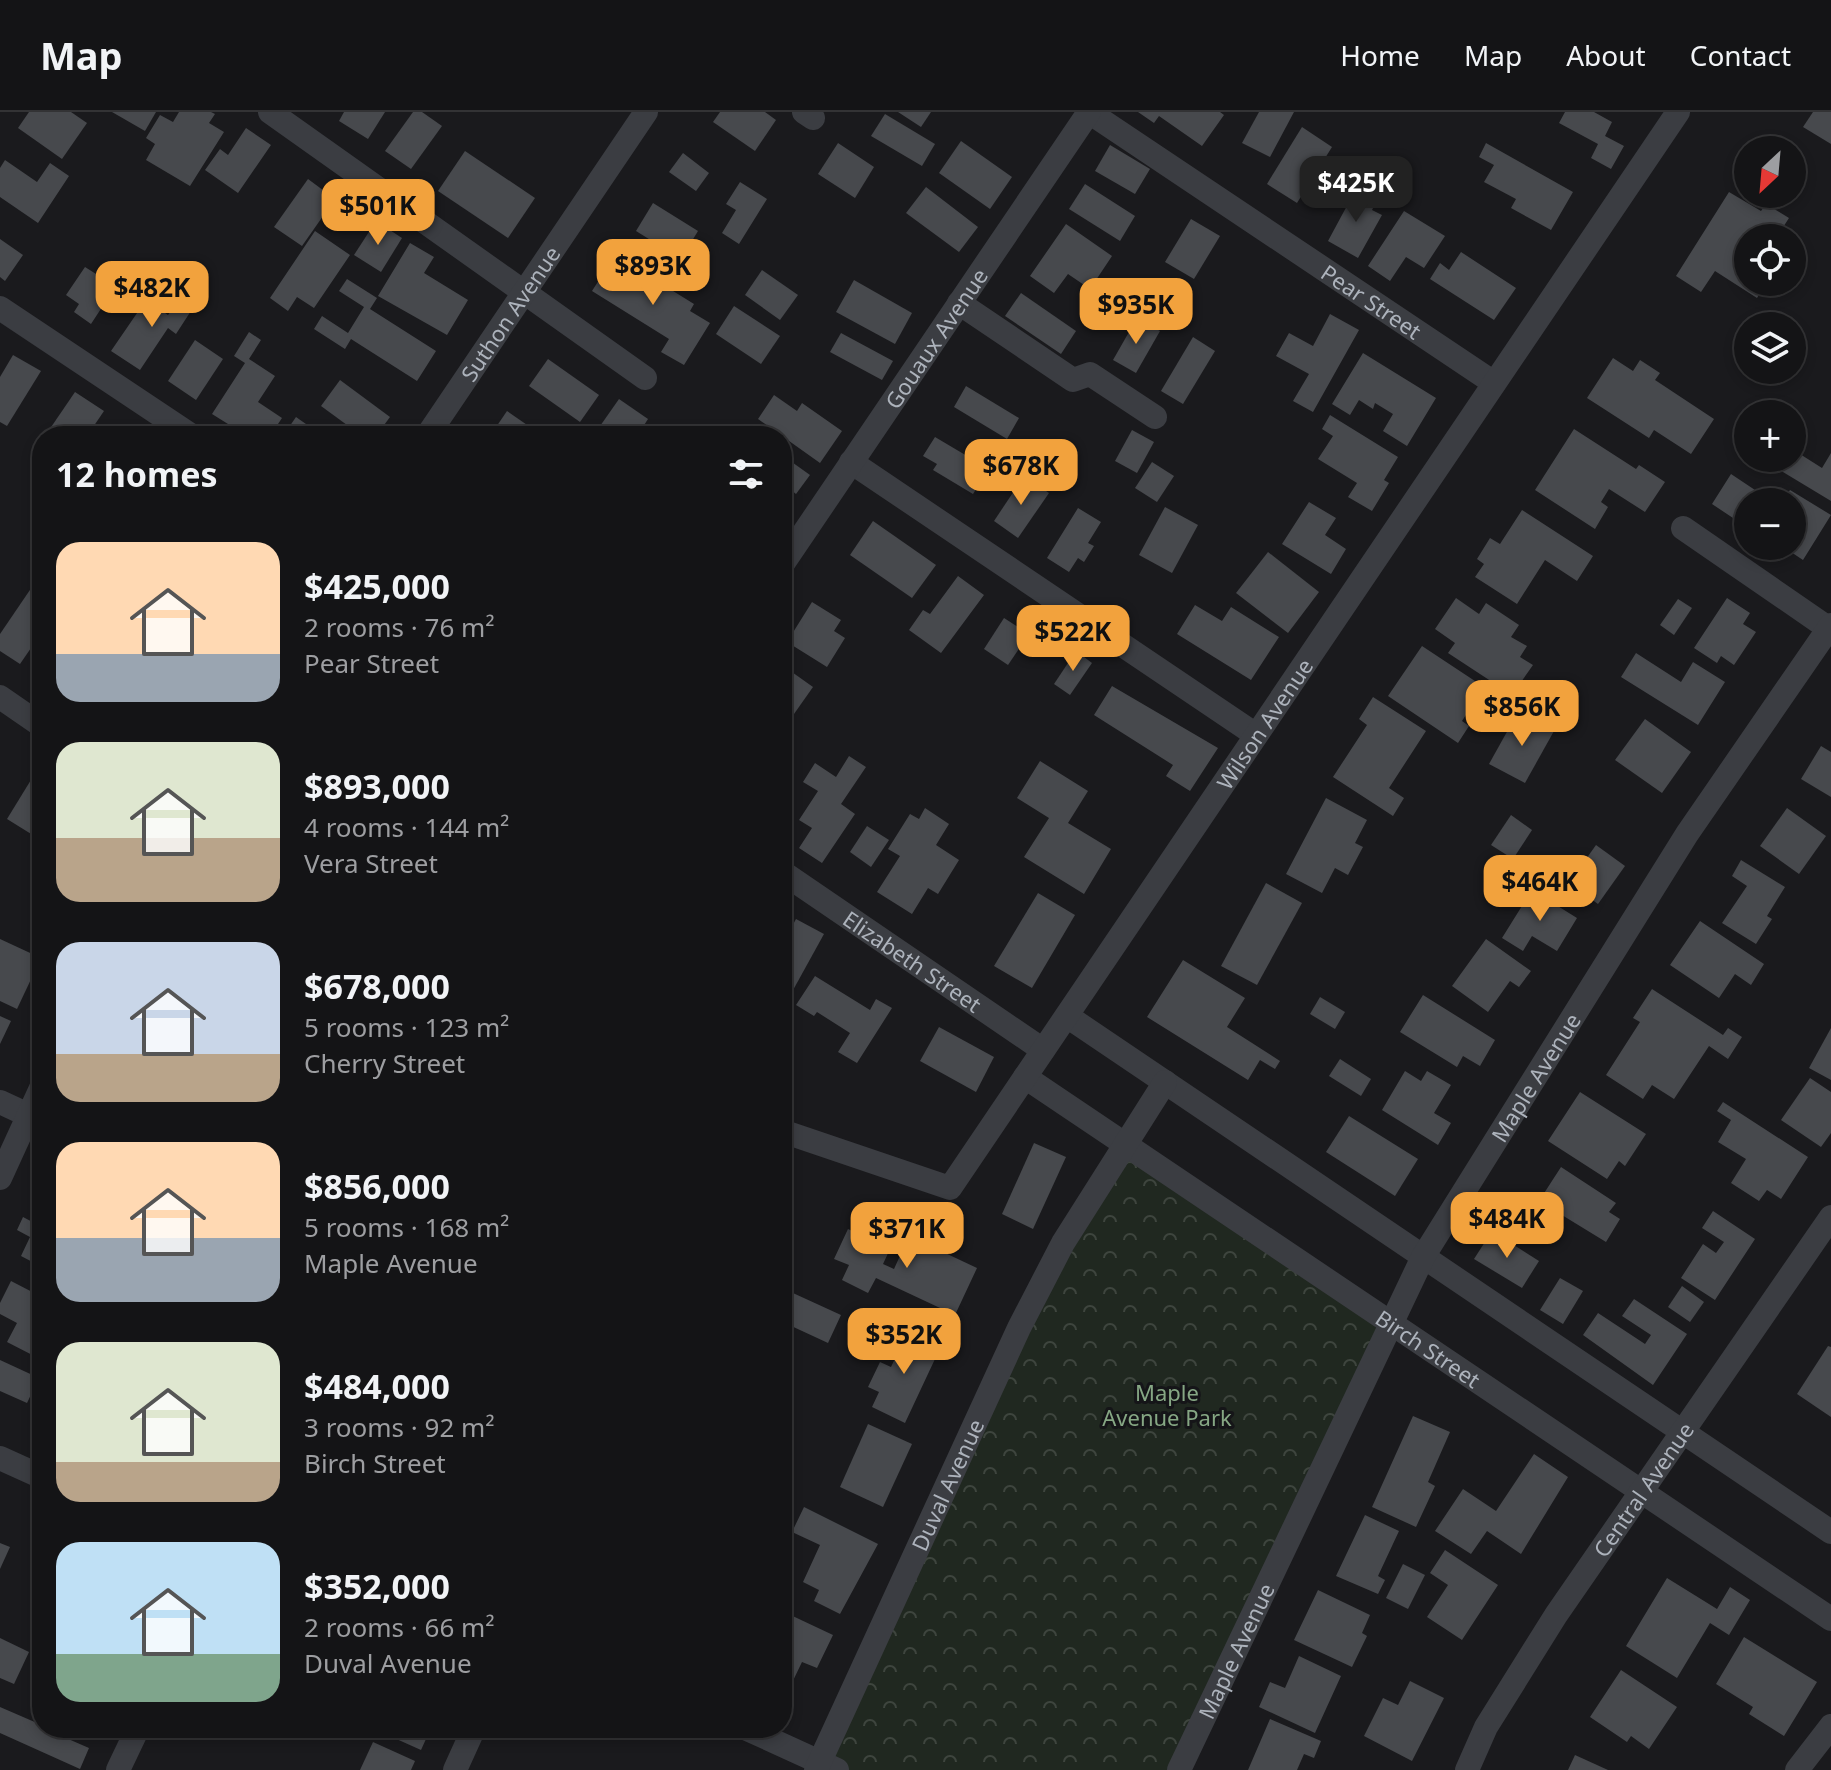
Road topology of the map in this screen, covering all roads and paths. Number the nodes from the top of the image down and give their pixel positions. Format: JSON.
{"nodes":[{"id":1,"x":270,"y":112,"type":"edge"},
{"id":2,"x":646,"y":112,"type":"edge"},
{"id":3,"x":1089,"y":112,"type":"edge"},
{"id":4,"x":1678,"y":112,"type":"edge"},
{"id":5,"x":524,"y":293,"type":"junction"},
{"id":6,"x":959,"y":303,"type":"junction"},
{"id":7,"x":0,"y":308,"type":"edge"},
{"id":8,"x":645,"y":378,"type":"dead end"},
{"id":9,"x":1494,"y":383,"type":"junction"},
{"id":10,"x":1155,"y":417,"type":"dead end"},
{"id":11,"x":177,"y":426,"type":"edge"},
{"id":12,"x":434,"y":426,"type":"edge"},
{"id":13,"x":851,"y":462,"type":"junction"},
{"id":14,"x":1683,"y":528,"type":"dead end"},
{"id":15,"x":792,"y":550,"type":"edge"},
{"id":16,"x":1830,"y":628,"type":"edge"},
{"id":17,"x":0,"y":697,"type":"edge"},
{"id":18,"x":32,"y":719,"type":"edge"},
{"id":19,"x":1256,"y":735,"type":"junction"},
{"id":20,"x":792,"y":879,"type":"edge"},
{"id":21,"x":1067,"y":1016,"type":"junction"},
{"id":22,"x":1043,"y":1050,"type":"junction"},
{"id":23,"x":1025,"y":1077,"type":"junction"},
{"id":24,"x":1165,"y":1082,"type":"junction"},
{"id":25,"x":0,"y":1102,"type":"edge"},
{"id":26,"x":32,"y":1118,"type":"edge"},
{"id":27,"x":32,"y":1124,"type":"edge"},
{"id":28,"x":792,"y":1134,"type":"edge"},
{"id":29,"x":1126,"y":1145,"type":"junction"},
{"id":30,"x":0,"y":1178,"type":"edge"},
{"id":31,"x":1831,"y":1217,"type":"edge"},
{"id":32,"x":1423,"y":1257,"type":"junction"},
{"id":33,"x":1391,"y":1323,"type":"junction"},
{"id":34,"x":1682,"y":1432,"type":"junction"},
{"id":35,"x":0,"y":1458,"type":"edge"},
{"id":36,"x":32,"y":1472,"type":"edge"},
{"id":37,"x":1641,"y":1491,"type":"junction"},
{"id":38,"x":1831,"y":1532,"type":"edge"},
{"id":39,"x":1831,"y":1619,"type":"edge"},
{"id":40,"x":1831,"y":1726,"type":"edge"},
{"id":41,"x":133,"y":1738,"type":"edge"},
{"id":42,"x":469,"y":1738,"type":"edge"},
{"id":43,"x":765,"y":1738,"type":"edge"},
{"id":44,"x":824,"y":1767,"type":"edge"},
{"id":45,"x":118,"y":1770,"type":"edge"},
{"id":46,"x":455,"y":1770,"type":"edge"},
{"id":47,"x":1179,"y":1770,"type":"edge"},
{"id":48,"x":1467,"y":1770,"type":"edge"},
{"id":49,"x":1797,"y":1770,"type":"edge"}],
"edges":[{"from":1,"to":5,"type":"street"},
{"from":2,"to":5,"type":"street","name":"Suthon Avenue"},
{"from":3,"to":6,"type":"street","name":"Gouaux Avenue"},
{"from":3,"to":9,"type":"street","name":"Pear Street"},
{"from":4,"to":9,"type":"street","name":"Wilson Avenue"},
{"from":5,"to":8,"type":"street"},
{"from":5,"to":12,"type":"street","name":"Suthon Avenue"},
{"from":6,"to":10,"type":"street"},
{"from":6,"to":13,"type":"street","name":"Gouaux Avenue"},
{"from":7,"to":11,"type":"street"},
{"from":9,"to":19,"type":"street","name":"Wilson Avenue"},
{"from":13,"to":15,"type":"street","name":"Gouaux Avenue"},
{"from":13,"to":19,"type":"street"},
{"from":14,"to":16,"type":"street"},
{"from":16,"to":32,"type":"street","name":"Maple Avenue"},
{"from":17,"to":18,"type":"street"},
{"from":19,"to":21,"type":"street","name":"Wilson Avenue"},
{"from":20,"to":22,"type":"street","name":"Elizabeth Street"},
{"from":21,"to":22,"type":"street","name":"Wilson Avenue"},
{"from":21,"to":24,"type":"street"},
{"from":22,"to":23,"type":"street","name":"Wilson Avenue"},
{"from":23,"to":28,"type":"street","name":"Wilson Avenue"},
{"from":23,"to":29,"type":"street","name":"Birch Street"},
{"from":24,"to":29,"type":"street","name":"Duval Avenue"},
{"from":24,"to":32,"type":"street"},
{"from":25,"to":26,"type":"street"},
{"from":27,"to":30,"type":"street"},
{"from":29,"to":33,"type":"street","name":"Birch Street"},
{"from":29,"to":44,"type":"street","name":"Duval Avenue"},
{"from":31,"to":34,"type":"street","name":"Central Avenue"},
{"from":32,"to":33,"type":"street","name":"Maple Avenue"},
{"from":32,"to":34,"type":"street"},
{"from":33,"to":37,"type":"street","name":"Birch Street"},
{"from":33,"to":47,"type":"street","name":"Maple Avenue"},
{"from":34,"to":37,"type":"street","name":"Central Avenue"},
{"from":34,"to":38,"type":"street"},
{"from":35,"to":36,"type":"street"},
{"from":37,"to":39,"type":"street","name":"Birch Street"},
{"from":37,"to":48,"type":"street","name":"Central Avenue"},
{"from":40,"to":49,"type":"street"},
{"from":41,"to":45,"type":"street"},
{"from":42,"to":46,"type":"street"},
{"from":43,"to":44,"type":"street"}]}
